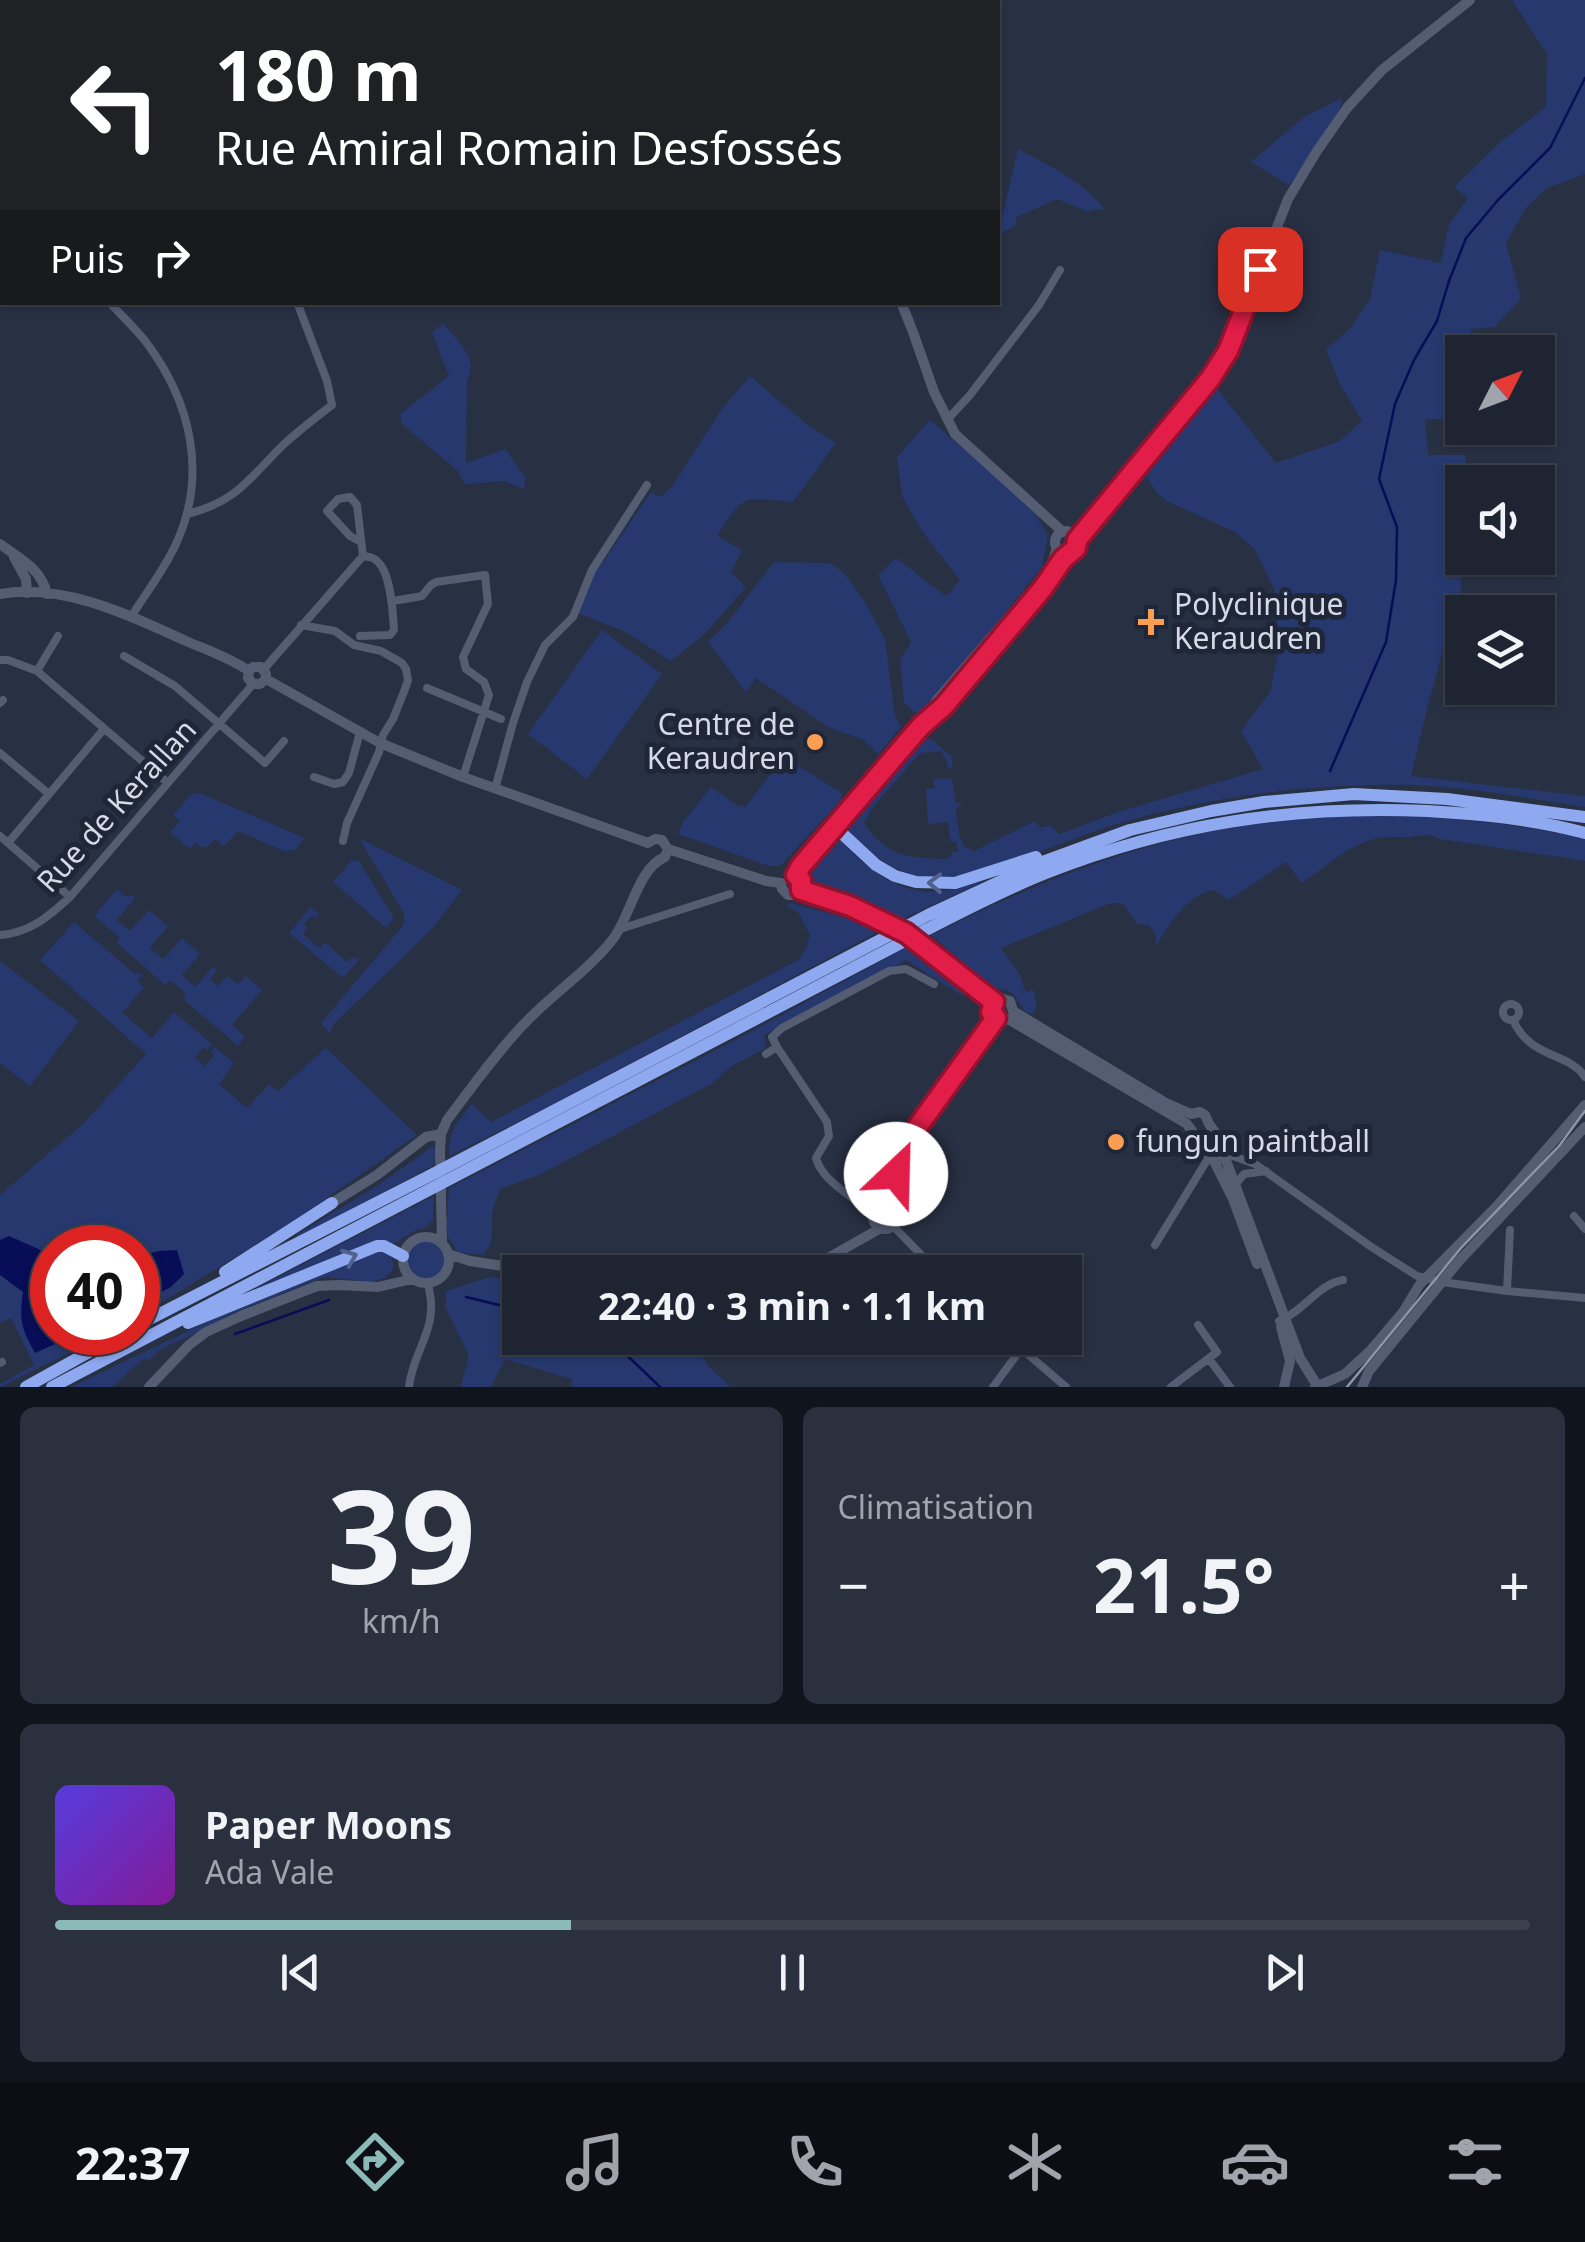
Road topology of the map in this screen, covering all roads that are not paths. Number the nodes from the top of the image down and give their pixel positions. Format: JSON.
{"nodes":[{"id":1,"x":1470,"y":0,"type":"edge"},
{"id":2,"x":1060,"y":270,"type":"dead end"},
{"id":3,"x":112,"y":305,"type":"edge"},
{"id":4,"x":298,"y":305,"type":"edge"},
{"id":5,"x":901,"y":305,"type":"edge"},
{"id":6,"x":947,"y":420,"type":"junction"},
{"id":7,"x":647,"y":484,"type":"dead end"},
{"id":8,"x":1039,"y":508,"type":"junction"},
{"id":9,"x":187,"y":514,"type":"junction"},
{"id":10,"x":1071,"y":535,"type":"junction"},
{"id":11,"x":361,"y":542,"type":"junction"},
{"id":12,"x":0,"y":544,"type":"edge"},
{"id":13,"x":1060,"y":548,"type":"junction"},
{"id":14,"x":12,"y":553,"type":"junction"},
{"id":15,"x":363,"y":556,"type":"junction"},
{"id":16,"x":27,"y":592,"type":"junction"},
{"id":17,"x":0,"y":594,"type":"edge"},
{"id":18,"x":47,"y":594,"type":"junction"},
{"id":19,"x":392,"y":600,"type":"junction"},
{"id":20,"x":132,"y":617,"type":"junction"},
{"id":21,"x":302,"y":624,"type":"junction"},
{"id":22,"x":58,"y":636,"type":"dead end"},
{"id":23,"x":360,"y":636,"type":"dead end"},
{"id":24,"x":124,"y":656,"type":"dead end"},
{"id":25,"x":0,"y":660,"type":"edge"},
{"id":26,"x":249,"y":670,"type":"junction"},
{"id":27,"x":37,"y":671,"type":"junction"},
{"id":28,"x":265,"y":674,"type":"junction"},
{"id":29,"x":252,"y":684,"type":"junction"},
{"id":30,"x":427,"y":688,"type":"dead end"},
{"id":31,"x":483,"y":714,"type":"junction"},
{"id":32,"x":501,"y":720,"type":"dead end"},
{"id":33,"x":220,"y":724,"type":"junction"},
{"id":34,"x":104,"y":730,"type":"junction"},
{"id":35,"x":360,"y":732,"type":"junction"},
{"id":36,"x":284,"y":741,"type":"dead end"},
{"id":37,"x":380,"y":743,"type":"junction"},
{"id":38,"x":0,"y":753,"type":"edge"},
{"id":39,"x":314,"y":777,"type":"dead end"},
{"id":40,"x":462,"y":777,"type":"junction"},
{"id":41,"x":168,"y":783,"type":"junction"},
{"id":42,"x":496,"y":789,"type":"junction"},
{"id":43,"x":49,"y":794,"type":"junction"},
{"id":44,"x":1582,"y":817,"type":"edge"},
{"id":45,"x":834,"y":826,"type":"junction"},
{"id":46,"x":1130,"y":830,"type":"junction"},
{"id":47,"x":1585,"y":833,"type":"edge"},
{"id":48,"x":4,"y":840,"type":"edge"},
{"id":49,"x":343,"y":842,"type":"dead end"},
{"id":50,"x":648,"y":843,"type":"junction"},
{"id":51,"x":668,"y":849,"type":"junction"},
{"id":52,"x":650,"y":862,"type":"junction"},
{"id":53,"x":796,"y":875,"type":"junction"},
{"id":54,"x":781,"y":883,"type":"junction"},
{"id":55,"x":801,"y":890,"type":"junction"},
{"id":56,"x":730,"y":894,"type":"dead end"},
{"id":57,"x":70,"y":897,"type":"junction"},
{"id":58,"x":619,"y":930,"type":"junction"},
{"id":59,"x":0,"y":935,"type":"edge"},
{"id":60,"x":934,"y":984,"type":"dead end"},
{"id":61,"x":994,"y":1002,"type":"junction"},
{"id":62,"x":1006,"y":1016,"type":"junction"},
{"id":63,"x":1513,"y":1020,"type":"dead end"},
{"id":64,"x":777,"y":1047,"type":"junction"},
{"id":65,"x":766,"y":1054,"type":"dead end"},
{"id":66,"x":1585,"y":1077,"type":"edge"},
{"id":67,"x":1585,"y":1105,"type":"edge"},
{"id":68,"x":1189,"y":1119,"type":"junction"},
{"id":69,"x":1209,"y":1124,"type":"junction"},
{"id":70,"x":1585,"y":1128,"type":"edge"},
{"id":71,"x":441,"y":1134,"type":"junction"},
{"id":72,"x":1195,"y":1134,"type":"junction"},
{"id":73,"x":1219,"y":1140,"type":"junction"},
{"id":74,"x":1215,"y":1155,"type":"junction"},
{"id":75,"x":1266,"y":1171,"type":"junction"},
{"id":76,"x":1235,"y":1185,"type":"junction"},
{"id":77,"x":332,"y":1203,"type":"joint"},
{"id":78,"x":1574,"y":1216,"type":"dead end"},
{"id":79,"x":881,"y":1217,"type":"junction"},
{"id":80,"x":440,"y":1221,"type":"junction"},
{"id":81,"x":1585,"y":1228,"type":"edge"},
{"id":82,"x":1510,"y":1230,"type":"dead end"},
{"id":83,"x":425,"y":1236,"type":"junction"},
{"id":84,"x":442,"y":1243,"type":"junction"},
{"id":85,"x":1156,"y":1245,"type":"dead end"},
{"id":86,"x":448,"y":1254,"type":"junction"},
{"id":87,"x":834,"y":1255,"type":"edge"},
{"id":88,"x":920,"y":1255,"type":"edge"},
{"id":89,"x":470,"y":1260,"type":"junction"},
{"id":90,"x":403,"y":1262,"type":"junction"},
{"id":91,"x":502,"y":1265,"type":"edge"},
{"id":92,"x":448,"y":1268,"type":"junction"},
{"id":93,"x":1426,"y":1278,"type":"junction"},
{"id":94,"x":412,"y":1279,"type":"junction"},
{"id":95,"x":1343,"y":1280,"type":"dead end"},
{"id":96,"x":1442,"y":1282,"type":"junction"},
{"id":97,"x":428,"y":1283,"type":"junction"},
{"id":98,"x":387,"y":1285,"type":"junction"},
{"id":99,"x":1507,"y":1291,"type":"junction"},
{"id":100,"x":1585,"y":1298,"type":"edge"},
{"id":101,"x":176,"y":1304,"type":"junction"},
{"id":102,"x":160,"y":1313,"type":"edge"},
{"id":103,"x":1282,"y":1320,"type":"junction"},
{"id":104,"x":1198,"y":1324,"type":"dead end"},
{"id":105,"x":163,"y":1328,"type":"junction"},
{"id":106,"x":84,"y":1355,"type":"edge"},
{"id":107,"x":1017,"y":1355,"type":"edge"},
{"id":108,"x":1029,"y":1355,"type":"edge"},
{"id":109,"x":1209,"y":1358,"type":"junction"},
{"id":110,"x":26,"y":1387,"type":"edge"},
{"id":111,"x":52,"y":1387,"type":"edge"},
{"id":112,"x":149,"y":1387,"type":"edge"},
{"id":113,"x":409,"y":1387,"type":"edge"},
{"id":114,"x":993,"y":1387,"type":"edge"},
{"id":115,"x":1066,"y":1387,"type":"edge"},
{"id":116,"x":1171,"y":1387,"type":"edge"},
{"id":117,"x":1230,"y":1387,"type":"edge"},
{"id":118,"x":1279,"y":1387,"type":"edge"},
{"id":119,"x":1317,"y":1387,"type":"edge"},
{"id":120,"x":1362,"y":1387,"type":"edge"}],
"edges":[{"from":1,"to":10,"type":"main road"},
{"from":2,"to":6,"type":"street"},
{"from":3,"to":9,"type":"street"},
{"from":4,"to":9,"type":"street"},
{"from":5,"to":6,"type":"main road"},
{"from":6,"to":8,"type":"main road"},
{"from":7,"to":42,"type":"street"},
{"from":8,"to":10,"type":"main road"},
{"from":8,"to":13,"type":"main road"},
{"from":9,"to":20,"type":"street"},
{"from":10,"to":13,"type":"main road"},
{"from":10,"to":13,"type":"main road"},
{"from":11,"to":11,"type":"street"},
{"from":11,"to":15,"type":"street"},
{"from":12,"to":14,"type":"main road"},
{"from":13,"to":45,"type":"main road"},
{"from":14,"to":16,"type":"main road"},
{"from":14,"to":18,"type":"main road"},
{"from":15,"to":19,"type":"street"},
{"from":15,"to":21,"type":"street"},
{"from":16,"to":17,"type":"main road"},
{"from":16,"to":18,"type":"main road"},
{"from":18,"to":20,"type":"main road"},
{"from":19,"to":23,"type":"street"},
{"from":19,"to":31,"type":"street"},
{"from":20,"to":26,"type":"main road"},
{"from":21,"to":28,"type":"street"},
{"from":21,"to":37,"type":"street"},
{"from":22,"to":27,"type":"street"},
{"from":24,"to":33,"type":"street"},
{"from":25,"to":27,"type":"street"},
{"from":26,"to":28,"type":"main road"},
{"from":26,"to":29,"type":"main road"},
{"from":27,"to":34,"type":"street"},
{"from":28,"to":29,"type":"main road"},
{"from":28,"to":35,"type":"main road"},
{"from":29,"to":33,"type":"street","name":"Rue de Kerallan"},
{"from":30,"to":31,"type":"street"},
{"from":31,"to":32,"type":"street"},
{"from":31,"to":40,"type":"street"},
{"from":33,"to":36,"type":"street"},
{"from":33,"to":41,"type":"street","name":"Rue de Kerallan"},
{"from":34,"to":41,"type":"street"},
{"from":34,"to":43,"type":"street"},
{"from":35,"to":37,"type":"main road"},
{"from":35,"to":39,"type":"street"},
{"from":37,"to":40,"type":"main road"},
{"from":37,"to":49,"type":"street"},
{"from":38,"to":43,"type":"street"},
{"from":40,"to":42,"type":"main road"},
{"from":41,"to":57,"type":"street","name":"Rue de Kerallan"},
{"from":42,"to":50,"type":"main road"},
{"from":43,"to":48,"type":"street"},
{"from":44,"to":46,"type":"highway"},
{"from":46,"to":45,"type":"highway","one_way":true},
{"from":45,"to":53,"type":"main road"},
{"from":46,"to":101,"type":"highway"},
{"from":47,"to":105,"type":"highway"},
{"from":48,"to":57,"type":"street"},
{"from":50,"to":51,"type":"main road"},
{"from":50,"to":52,"type":"main road"},
{"from":51,"to":52,"type":"main road"},
{"from":51,"to":54,"type":"main road"},
{"from":52,"to":58,"type":"main road"},
{"from":53,"to":54,"type":"main road"},
{"from":53,"to":55,"type":"main road"},
{"from":54,"to":55,"type":"main road"},
{"from":55,"to":61,"type":"main road"},
{"from":56,"to":58,"type":"street"},
{"from":57,"to":59,"type":"street","name":"Rue de Kerallan"},
{"from":58,"to":71,"type":"main road"},
{"from":60,"to":64,"type":"street"},
{"from":61,"to":62,"type":"main road"},
{"from":61,"to":62,"type":"main road"},
{"from":62,"to":68,"type":"main road"},
{"from":62,"to":79,"type":"main road"},
{"from":63,"to":66,"type":"street"},
{"from":64,"to":65,"type":"street"},
{"from":64,"to":79,"type":"street"},
{"from":67,"to":93,"type":"main road"},
{"from":68,"to":69,"type":"main road"},
{"from":68,"to":72,"type":"main road"},
{"from":69,"to":72,"type":"main road"},
{"from":69,"to":73,"type":"main road"},
{"from":70,"to":96,"type":"main road"},
{"from":71,"to":77,"type":"main road"},
{"from":71,"to":80,"type":"main road"},
{"from":72,"to":74,"type":"main road"},
{"from":73,"to":74,"type":"main road"},
{"from":73,"to":74,"type":"main road"},
{"from":74,"to":75,"type":"street"},
{"from":74,"to":76,"type":"main road"},
{"from":74,"to":85,"type":"street"},
{"from":74,"to":103,"type":"main road"},
{"from":75,"to":76,"type":"street"},
{"from":75,"to":93,"type":"street"},
{"from":76,"to":103,"type":"main road"},
{"from":77,"to":101,"type":"highway"},
{"from":78,"to":81,"type":"street"},
{"from":79,"to":87,"type":"main road"},
{"from":79,"to":88,"type":"street"},
{"from":80,"to":83,"type":"main road"},
{"from":80,"to":84,"type":"main road"},
{"from":82,"to":99,"type":"street"},
{"from":83,"to":84,"type":"main road"},
{"from":83,"to":90,"type":"main road"},
{"from":84,"to":86,"type":"main road"},
{"from":86,"to":89,"type":"main road"},
{"from":86,"to":92,"type":"main road"},
{"from":89,"to":91,"type":"main road"},
{"from":89,"to":92,"type":"main road"},
{"from":90,"to":94,"type":"main road"},
{"from":90,"to":98,"type":"main road"},
{"from":105,"to":90,"type":"highway","one_way":true},
{"from":92,"to":97,"type":"main road"},
{"from":93,"to":96,"type":"street"},
{"from":93,"to":119,"type":"main road"},
{"from":94,"to":97,"type":"main road"},
{"from":94,"to":98,"type":"main road"},
{"from":95,"to":103,"type":"street"},
{"from":96,"to":99,"type":"street"},
{"from":96,"to":120,"type":"main road"},
{"from":97,"to":113,"type":"street"},
{"from":98,"to":112,"type":"main road"},
{"from":99,"to":100,"type":"street"},
{"from":101,"to":102,"type":"highway"},
{"from":103,"to":118,"type":"main road"},
{"from":103,"to":119,"type":"main road"},
{"from":104,"to":109,"type":"street"},
{"from":105,"to":111,"type":"highway"},
{"from":106,"to":110,"type":"highway"},
{"from":107,"to":114,"type":"street"},
{"from":108,"to":115,"type":"street"},
{"from":109,"to":116,"type":"street"},
{"from":109,"to":117,"type":"street"}]}
